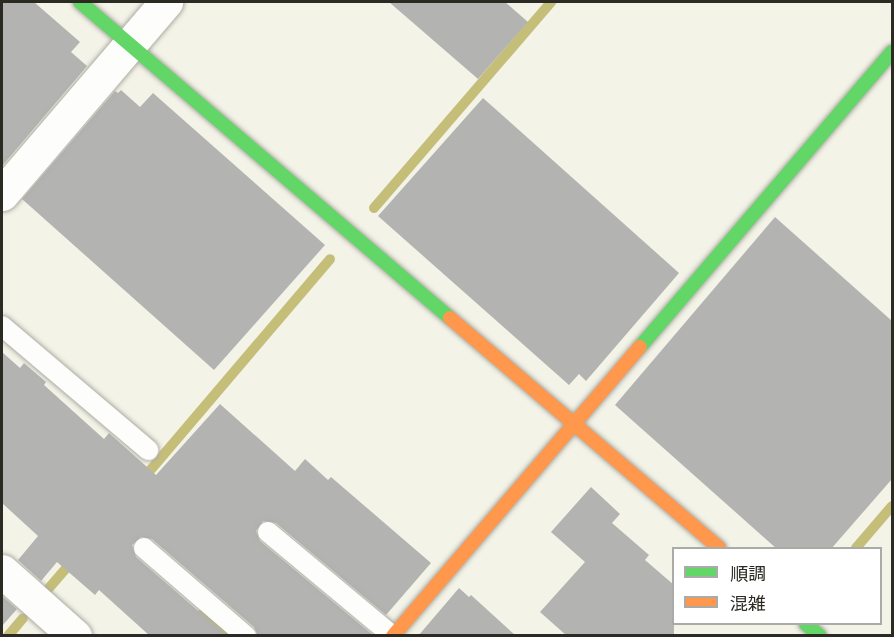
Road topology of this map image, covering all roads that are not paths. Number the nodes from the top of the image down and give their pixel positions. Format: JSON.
{"nodes":[{"id":1,"x":80,"y":2,"type":"edge"},
{"id":2,"x":166,"y":2,"type":"edge"},
{"id":3,"x":130,"y":44,"type":"junction"},
{"id":4,"x":892,"y":52,"type":"edge"},
{"id":5,"x":2,"y":194,"type":"edge"},
{"id":6,"x":2,"y":326,"type":"edge"},
{"id":7,"x":573,"y":424,"type":"junction"},
{"id":8,"x":148,"y":450,"type":"dead end"},
{"id":9,"x":268,"y":532,"type":"dead end"},
{"id":10,"x":716,"y":547,"type":"edge"},
{"id":11,"x":144,"y":548,"type":"dead end"},
{"id":12,"x":2,"y":571,"type":"edge"},
{"id":13,"x":807,"y":625,"type":"edge"},
{"id":14,"x":75,"y":636,"type":"edge"},
{"id":15,"x":246,"y":636,"type":"edge"},
{"id":16,"x":393,"y":636,"type":"edge"},
{"id":17,"x":820,"y":636,"type":"edge"}],
"edges":[{"from":1,"to":3,"type":"street"},
{"from":2,"to":3,"type":"street"},
{"from":3,"to":5,"type":"street"},
{"from":3,"to":7,"type":"street"},
{"from":4,"to":7,"type":"street"},
{"from":6,"to":8,"type":"lane"},
{"from":7,"to":10,"type":"street"},
{"from":7,"to":16,"type":"street"},
{"from":9,"to":16,"type":"lane"},
{"from":11,"to":15,"type":"lane"},
{"from":12,"to":14,"type":"street"},
{"from":13,"to":17,"type":"street"}]}
